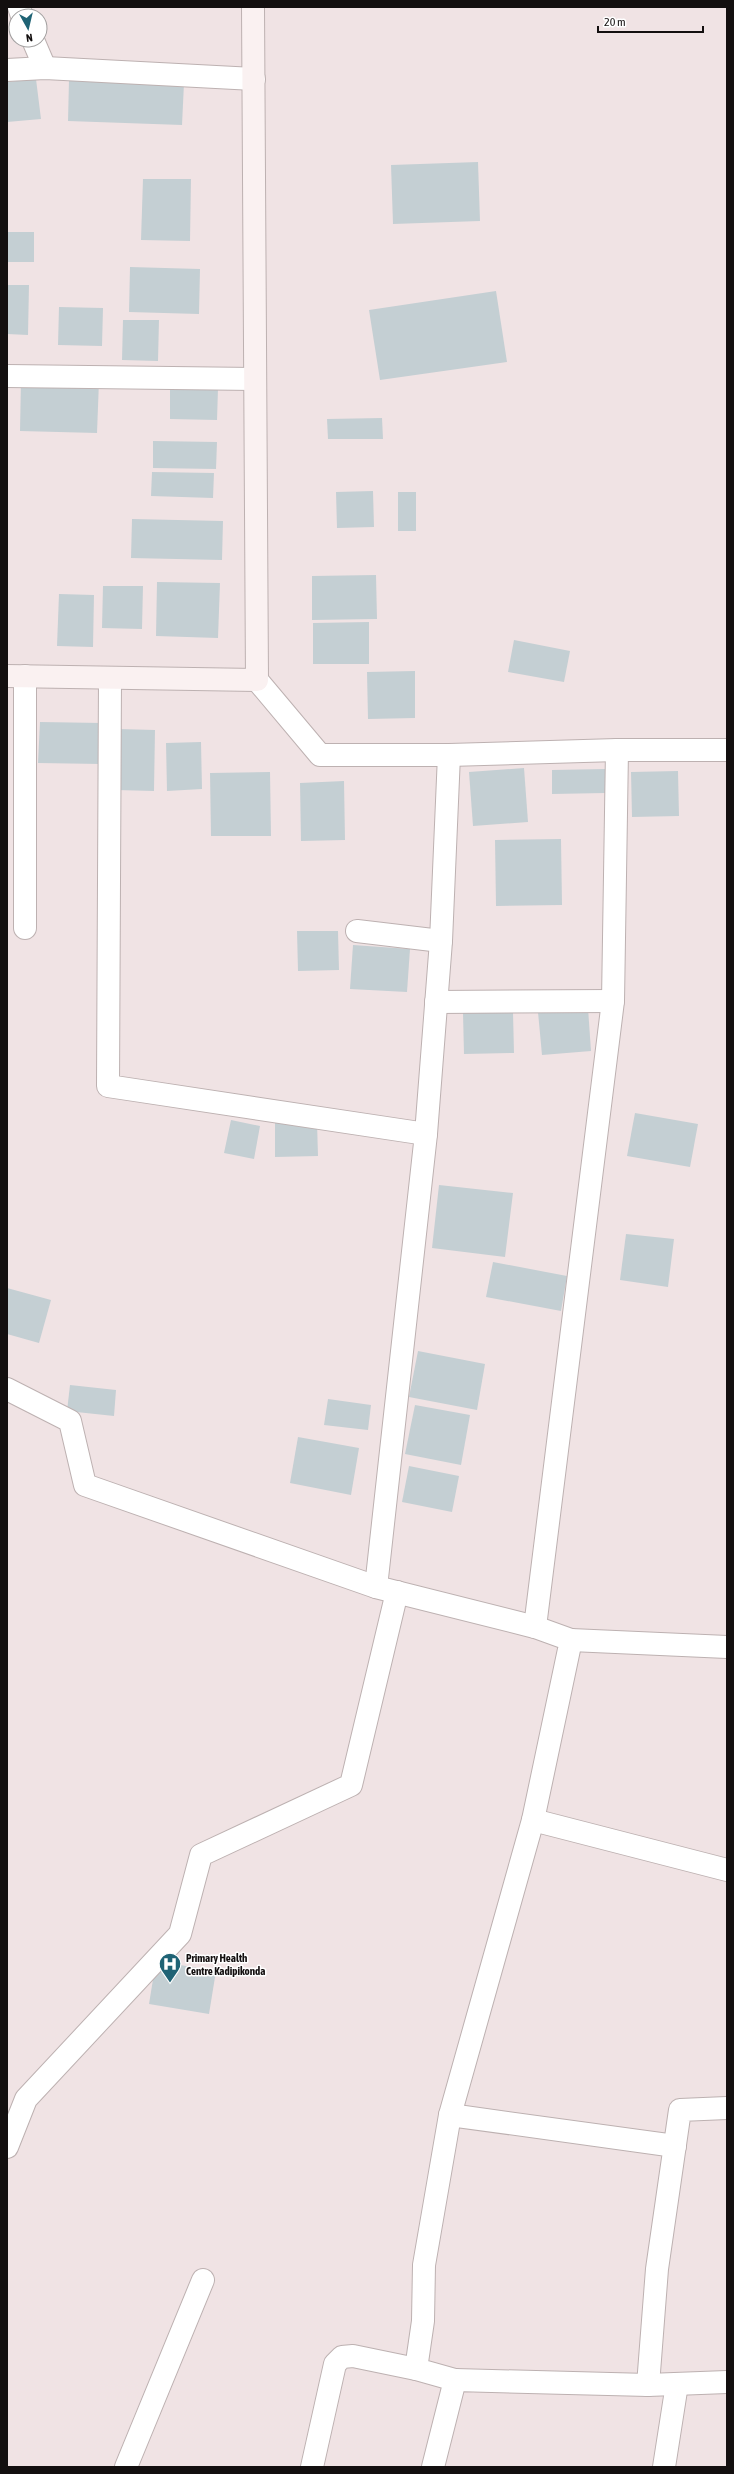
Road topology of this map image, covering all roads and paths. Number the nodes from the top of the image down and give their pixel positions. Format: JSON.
{"nodes":[{"id":1,"x":253,"y":7,"type":"edge"},
{"id":2,"x":36,"y":48,"type":"edge"},
{"id":3,"x":45,"y":68,"type":"junction"},
{"id":4,"x":7,"y":70,"type":"edge"},
{"id":5,"x":254,"y":79,"type":"junction"},
{"id":6,"x":7,"y":376,"type":"edge"},
{"id":7,"x":254,"y":379,"type":"junction"},
{"id":8,"x":16,"y":676,"type":"edge"},
{"id":9,"x":110,"y":678,"type":"junction"},
{"id":10,"x":257,"y":680,"type":"junction"},
{"id":11,"x":617,"y":750,"type":"junction"},
{"id":12,"x":727,"y":750,"type":"edge"},
{"id":13,"x":449,"y":755,"type":"junction"},
{"id":14,"x":25,"y":928,"type":"dead end"},
{"id":15,"x":357,"y":931,"type":"dead end"},
{"id":16,"x":441,"y":941,"type":"junction"},
{"id":17,"x":613,"y":1001,"type":"junction"},
{"id":18,"x":436,"y":1002,"type":"junction"},
{"id":19,"x":426,"y":1134,"type":"junction"},
{"id":20,"x":7,"y":1389,"type":"edge"},
{"id":21,"x":376,"y":1587,"type":"junction"},
{"id":22,"x":397,"y":1592,"type":"junction"},
{"id":23,"x":535,"y":1627,"type":"junction"},
{"id":24,"x":571,"y":1640,"type":"junction"},
{"id":25,"x":727,"y":1646,"type":"edge"},
{"id":26,"x":533,"y":1820,"type":"junction"},
{"id":27,"x":727,"y":1870,"type":"edge"},
{"id":28,"x":727,"y":2108,"type":"edge"},
{"id":29,"x":450,"y":2115,"type":"junction"},
{"id":30,"x":675,"y":2146,"type":"junction"},
{"id":31,"x":7,"y":2147,"type":"edge"},
{"id":32,"x":204,"y":2280,"type":"dead end"},
{"id":33,"x":416,"y":2369,"type":"junction"},
{"id":34,"x":455,"y":2380,"type":"junction"},
{"id":35,"x":727,"y":2382,"type":"edge"},
{"id":36,"x":677,"y":2384,"type":"junction"},
{"id":37,"x":648,"y":2385,"type":"junction"},
{"id":38,"x":126,"y":2467,"type":"edge"},
{"id":39,"x":312,"y":2467,"type":"edge"},
{"id":40,"x":433,"y":2467,"type":"edge"},
{"id":41,"x":664,"y":2467,"type":"edge"}],
"edges":[{"from":1,"to":5,"type":"street"},
{"from":2,"to":3,"type":"street"},
{"from":3,"to":4,"type":"street"},
{"from":3,"to":5,"type":"street"},
{"from":5,"to":7,"type":"street"},
{"from":6,"to":7,"type":"street"},
{"from":7,"to":10,"type":"street"},
{"from":8,"to":9,"type":"street"},
{"from":8,"to":14,"type":"street"},
{"from":9,"to":10,"type":"street"},
{"from":9,"to":19,"type":"street"},
{"from":10,"to":13,"type":"street"},
{"from":11,"to":12,"type":"street"},
{"from":11,"to":13,"type":"street"},
{"from":11,"to":17,"type":"street"},
{"from":13,"to":16,"type":"street"},
{"from":15,"to":16,"type":"street"},
{"from":16,"to":18,"type":"street"},
{"from":17,"to":18,"type":"street"},
{"from":17,"to":23,"type":"street"},
{"from":18,"to":19,"type":"street"},
{"from":19,"to":21,"type":"street"},
{"from":20,"to":21,"type":"street"},
{"from":21,"to":22,"type":"street"},
{"from":22,"to":23,"type":"street"},
{"from":22,"to":31,"type":"street"},
{"from":23,"to":24,"type":"street"},
{"from":24,"to":25,"type":"street"},
{"from":24,"to":26,"type":"street"},
{"from":26,"to":27,"type":"street"},
{"from":26,"to":29,"type":"street"},
{"from":28,"to":30,"type":"street"},
{"from":29,"to":30,"type":"street"},
{"from":29,"to":33,"type":"street"},
{"from":30,"to":37,"type":"street"},
{"from":32,"to":38,"type":"street"},
{"from":33,"to":34,"type":"street"},
{"from":33,"to":39,"type":"street"},
{"from":34,"to":37,"type":"street"},
{"from":34,"to":40,"type":"street"},
{"from":35,"to":36,"type":"street"},
{"from":36,"to":37,"type":"street"},
{"from":36,"to":41,"type":"street"}]}
